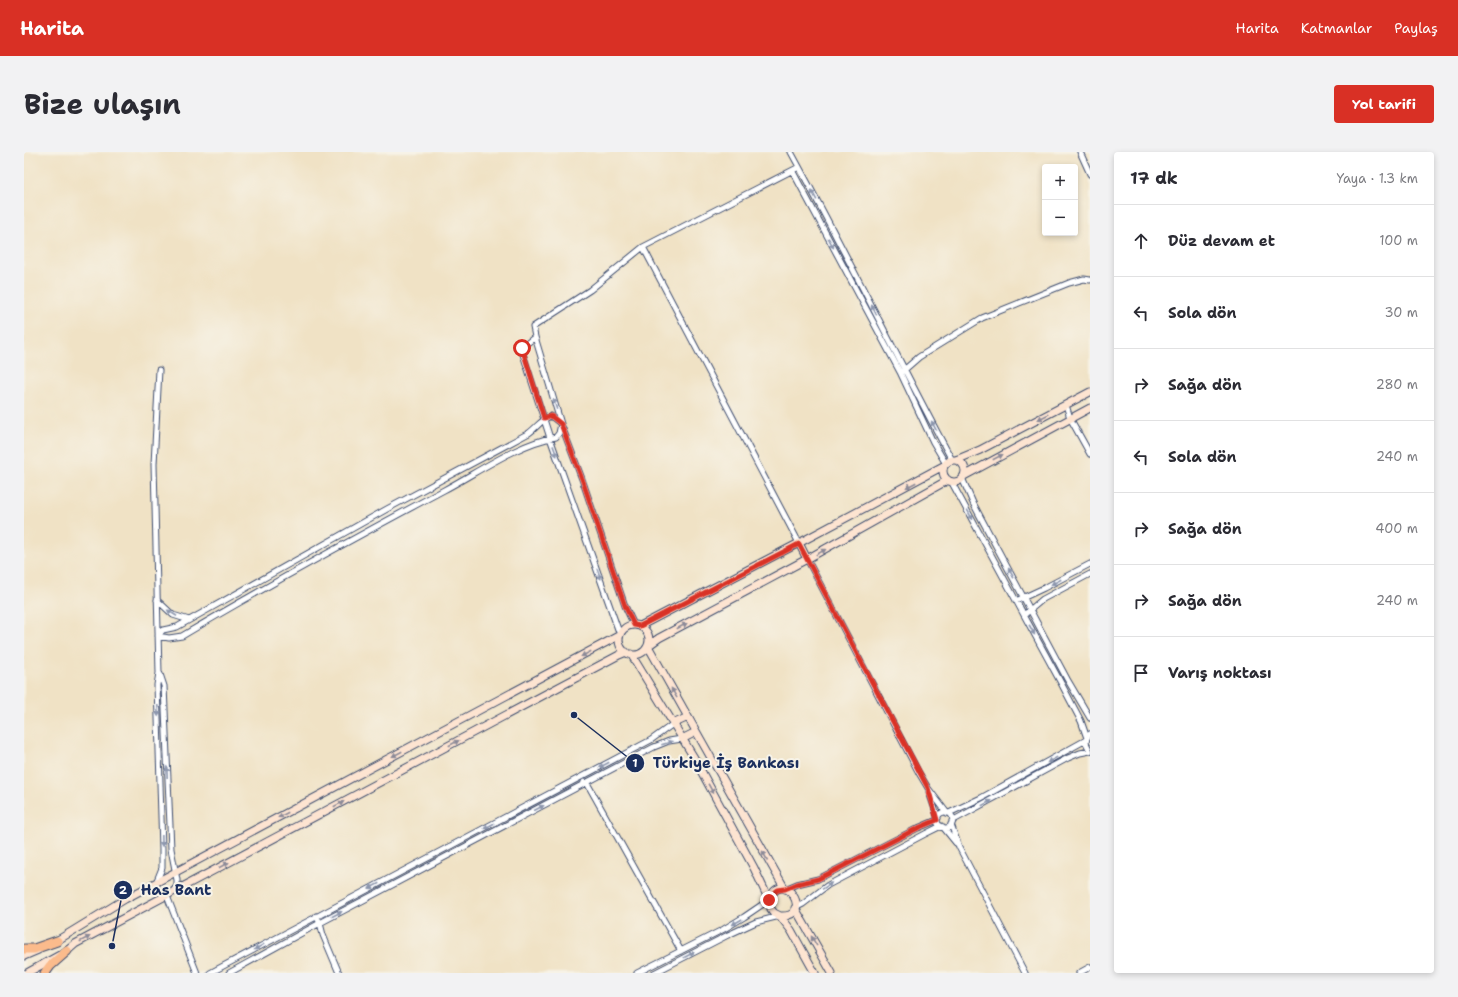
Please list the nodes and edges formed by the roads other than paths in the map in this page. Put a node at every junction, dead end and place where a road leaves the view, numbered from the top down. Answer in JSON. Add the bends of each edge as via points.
{"nodes":[{"id":1,"x":791,"y":152,"type":"edge"},
{"id":2,"x":1080,"y":152,"type":"edge"},
{"id":3,"x":799,"y":167,"type":"junction"},
{"id":4,"x":793,"y":172,"type":"junction"},
{"id":5,"x":1090,"y":174,"type":"edge"},
{"id":6,"x":643,"y":247,"type":"junction"},
{"id":7,"x":1090,"y":280,"type":"edge"},
{"id":8,"x":535,"y":337,"type":"junction"},
{"id":9,"x":159,"y":370,"type":"dead end"},
{"id":10,"x":902,"y":371,"type":"junction"},
{"id":11,"x":1090,"y":392,"type":"edge"},
{"id":12,"x":1066,"y":405,"type":"junction"},
{"id":13,"x":1090,"y":408,"type":"edge"},
{"id":14,"x":544,"y":418,"type":"junction"},
{"id":15,"x":1070,"y":418,"type":"junction"},
{"id":16,"x":561,"y":424,"type":"junction"},
{"id":17,"x":550,"y":438,"type":"junction"},
{"id":18,"x":1090,"y":454,"type":"edge"},
{"id":19,"x":950,"y":462,"type":"junction"},
{"id":20,"x":963,"y":477,"type":"junction"},
{"id":21,"x":950,"y":481,"type":"junction"},
{"id":22,"x":799,"y":544,"type":"junction"},
{"id":23,"x":808,"y":559,"type":"junction"},
{"id":24,"x":1090,"y":564,"type":"edge"},
{"id":25,"x":1090,"y":574,"type":"edge"},
{"id":26,"x":1024,"y":596,"type":"junction"},
{"id":27,"x":157,"y":600,"type":"junction"},
{"id":28,"x":1016,"y":601,"type":"junction"},
{"id":29,"x":1031,"y":610,"type":"junction"},
{"id":30,"x":1024,"y":615,"type":"junction"},
{"id":31,"x":189,"y":620,"type":"junction"},
{"id":32,"x":637,"y":626,"type":"junction"},
{"id":33,"x":620,"y":635,"type":"junction"},
{"id":34,"x":158,"y":636,"type":"junction"},
{"id":35,"x":1045,"y":637,"type":"junction"},
{"id":36,"x":1038,"y":641,"type":"junction"},
{"id":37,"x":648,"y":646,"type":"junction"},
{"id":38,"x":629,"y":653,"type":"junction"},
{"id":39,"x":160,"y":673,"type":"junction"},
{"id":40,"x":1067,"y":679,"type":"junction"},
{"id":41,"x":1061,"y":683,"type":"junction"},
{"id":42,"x":688,"y":717,"type":"junction"},
{"id":43,"x":1090,"y":718,"type":"edge"},
{"id":44,"x":673,"y":724,"type":"junction"},
{"id":45,"x":696,"y":732,"type":"junction"},
{"id":46,"x":1088,"y":737,"type":"edge"},
{"id":47,"x":682,"y":739,"type":"junction"},
{"id":48,"x":1090,"y":751,"type":"edge"},
{"id":49,"x":1039,"y":767,"type":"junction"},
{"id":50,"x":1042,"y":772,"type":"junction"},
{"id":51,"x":578,"y":779,"type":"junction"},
{"id":52,"x":587,"y":783,"type":"junction"},
{"id":53,"x":928,"y":788,"type":"junction"},
{"id":54,"x":168,"y":796,"type":"junction"},
{"id":55,"x":160,"y":797,"type":"junction"},
{"id":56,"x":522,"y":808,"type":"junction"},
{"id":57,"x":948,"y":813,"type":"junction"},
{"id":58,"x":525,"y":815,"type":"junction"},
{"id":59,"x":937,"y":819,"type":"junction"},
{"id":60,"x":952,"y":822,"type":"junction"},
{"id":61,"x":942,"y":827,"type":"junction"},
{"id":62,"x":959,"y":847,"type":"junction"},
{"id":63,"x":445,"y":849,"type":"junction"},
{"id":64,"x":449,"y":856,"type":"junction"},
{"id":65,"x":175,"y":873,"type":"junction"},
{"id":66,"x":156,"y":883,"type":"junction"},
{"id":67,"x":785,"y":889,"type":"junction"},
{"id":68,"x":170,"y":894,"type":"junction"},
{"id":69,"x":769,"y":900,"type":"junction"},
{"id":70,"x":795,"y":908,"type":"junction"},
{"id":71,"x":316,"y":916,"type":"junction"},
{"id":72,"x":780,"y":916,"type":"junction"},
{"id":73,"x":320,"y":922,"type":"junction"},
{"id":74,"x":57,"y":941,"type":"junction"},
{"id":75,"x":24,"y":949,"type":"edge"},
{"id":76,"x":681,"y":951,"type":"junction"},
{"id":77,"x":67,"y":952,"type":"junction"},
{"id":78,"x":24,"y":956,"type":"edge"},
{"id":79,"x":1090,"y":967,"type":"edge"},
{"id":80,"x":48,"y":971,"type":"edge"},
{"id":81,"x":1025,"y":972,"type":"edge"},
{"id":82,"x":27,"y":973,"type":"edge"},
{"id":83,"x":197,"y":973,"type":"edge"},
{"id":84,"x":210,"y":973,"type":"edge"},
{"id":85,"x":230,"y":973,"type":"edge"},
{"id":86,"x":339,"y":973,"type":"edge"},
{"id":87,"x":637,"y":973,"type":"edge"},
{"id":88,"x":654,"y":973,"type":"edge"},
{"id":89,"x":815,"y":973,"type":"edge"},
{"id":90,"x":832,"y":973,"type":"edge"},
{"id":91,"x":1079,"y":973,"type":"edge"}],
"edges":[{"from":1,"to":3,"type":"street"},
{"from":2,"to":5,"type":"street"},
{"from":3,"to":4,"type":"street"},
{"from":10,"to":3,"type":"street","one_way":true},
{"from":4,"to":6,"type":"street"},
{"from":4,"to":10,"type":"street","one_way":true},
{"from":6,"to":8,"type":"street","via":[[590,290],[533,327]]},
{"from":6,"to":22,"type":"street"},
{"from":7,"to":10,"type":"street","via":[[1069,283],[982,318],[919,357]]},
{"from":8,"to":14,"type":"street","via":[[522,348]]},
{"from":16,"to":8,"type":"street","one_way":true},
{"from":9,"to":27,"type":"street","via":[[154,464]]},
{"from":10,"to":19,"type":"street"},
{"from":11,"to":12,"type":"street"},
{"from":12,"to":15,"type":"street"},
{"from":12,"to":19,"type":"street","one_way":true,"via":[[980,450]]},
{"from":13,"to":15,"type":"street"},
{"from":14,"to":16,"type":"street","via":[[551,416]]},
{"from":14,"to":17,"type":"street"},
{"from":14,"to":31,"type":"street","via":[[539,426],[529,433]]},
{"from":15,"to":18,"type":"street"},
{"from":20,"to":15,"type":"street","one_way":true},
{"from":16,"to":17,"type":"street","via":[[556,437]]},
{"from":16,"to":32,"type":"street","via":[[625,606]]},
{"from":17,"to":33,"type":"street","one_way":true},
{"from":17,"to":34,"type":"street","via":[[518,450],[392,517],[182,636]]},
{"from":19,"to":20,"type":"street","via":[[962,463],[965,469]]},
{"from":19,"to":21,"type":"street","via":[[943,472]]},
{"from":19,"to":22,"type":"street","one_way":true},
{"from":20,"to":21,"type":"street","via":[[957,481]]},
{"from":26,"to":20,"type":"street","one_way":true,"via":[[973,502]]},
{"from":23,"to":21,"type":"street","one_way":true},
{"from":21,"to":28,"type":"street","one_way":true},
{"from":22,"to":23,"type":"street"},
{"from":22,"to":32,"type":"street"},
{"from":37,"to":23,"type":"street","one_way":true},
{"from":23,"to":53,"type":"street"},
{"from":24,"to":26,"type":"street","one_way":true},
{"from":25,"to":29,"type":"street","via":[[1043,599]]},
{"from":26,"to":28,"type":"street"},
{"from":26,"to":29,"type":"street"},
{"from":31,"to":27,"type":"street","one_way":true,"via":[[173,615]]},
{"from":27,"to":34,"type":"street"},
{"from":28,"to":30,"type":"street"},
{"from":29,"to":30,"type":"street"},
{"from":29,"to":35,"type":"street"},
{"from":30,"to":36,"type":"street","one_way":true},
{"from":31,"to":34,"type":"street","via":[[177,628],[164,630]]},
{"from":32,"to":33,"type":"street","via":[[628,627]]},
{"from":32,"to":37,"type":"street","via":[[648,634]]},
{"from":33,"to":38,"type":"street","via":[[621,647]]},
{"from":33,"to":65,"type":"street","one_way":true},
{"from":34,"to":39,"type":"street"},
{"from":35,"to":36,"type":"street"},
{"from":35,"to":40,"type":"street"},
{"from":36,"to":41,"type":"street"},
{"from":37,"to":38,"type":"street","via":[[642,653]]},
{"from":42,"to":37,"type":"street","one_way":true},
{"from":38,"to":44,"type":"street"},
{"from":68,"to":38,"type":"street","one_way":true,"via":[[612,658]]},
{"from":54,"to":39,"type":"street","one_way":true,"via":[[164,686]]},
{"from":39,"to":55,"type":"street","one_way":true,"via":[[157,684]]},
{"from":40,"to":41,"type":"street"},
{"from":40,"to":43,"type":"street"},
{"from":41,"to":46,"type":"street"},
{"from":42,"to":44,"type":"street"},
{"from":42,"to":45,"type":"street"},
{"from":44,"to":47,"type":"street"},
{"from":44,"to":51,"type":"street","one_way":true,"via":[[651,740]]},
{"from":45,"to":47,"type":"street"},
{"from":67,"to":45,"type":"street","one_way":true},
{"from":46,"to":48,"type":"street","via":[[1086,747]]},
{"from":46,"to":49,"type":"street","one_way":true},
{"from":52,"to":47,"type":"street","one_way":true,"via":[[654,747]]},
{"from":47,"to":69,"type":"street","one_way":true,"via":[[754,868]]},
{"from":48,"to":50,"type":"street","via":[[1080,753]]},
{"from":49,"to":50,"type":"street"},
{"from":49,"to":57,"type":"street"},
{"from":60,"to":50,"type":"street","one_way":true},
{"from":51,"to":52,"type":"street"},
{"from":51,"to":56,"type":"street"},
{"from":58,"to":52,"type":"street","one_way":true},
{"from":52,"to":76,"type":"street"},
{"from":53,"to":57,"type":"street"},
{"from":53,"to":59,"type":"street"},
{"from":54,"to":55,"type":"street"},
{"from":54,"to":65,"type":"street"},
{"from":55,"to":66,"type":"street","one_way":true,"via":[[162,868]]},
{"from":56,"to":58,"type":"street"},
{"from":56,"to":63,"type":"street","one_way":true},
{"from":57,"to":59,"type":"street","via":[[941,813]]},
{"from":57,"to":60,"type":"street","via":[[952,816]]},
{"from":58,"to":64,"type":"street"},
{"from":59,"to":61,"type":"street"},
{"from":59,"to":67,"type":"street","via":[[818,879]]},
{"from":60,"to":61,"type":"street","via":[[948,827]]},
{"from":60,"to":62,"type":"street"},
{"from":61,"to":62,"type":"street"},
{"from":70,"to":61,"type":"street","one_way":true,"via":[[828,885]]},
{"from":62,"to":81,"type":"street"},
{"from":63,"to":64,"type":"street"},
{"from":63,"to":71,"type":"street","one_way":true},
{"from":73,"to":64,"type":"street","one_way":true},
{"from":65,"to":66,"type":"street"},
{"from":65,"to":68,"type":"street","via":[[177,886]]},
{"from":66,"to":68,"type":"street","via":[[157,888]]},
{"from":66,"to":74,"type":"street"},
{"from":67,"to":69,"type":"street","via":[[776,891]]},
{"from":67,"to":70,"type":"street","via":[[794,896]]},
{"from":77,"to":68,"type":"street","one_way":true,"via":[[75,944]]},
{"from":68,"to":83,"type":"street"},
{"from":69,"to":72,"type":"street","via":[[771,909]]},
{"from":69,"to":76,"type":"street","one_way":true,"via":[[744,917]]},
{"from":70,"to":72,"type":"street","via":[[787,915]]},
{"from":90,"to":70,"type":"street","one_way":true},
{"from":71,"to":73,"type":"street"},
{"from":71,"to":84,"type":"street","one_way":true},
{"from":88,"to":72,"type":"street","one_way":true,"via":[[756,922]]},
{"from":72,"to":89,"type":"street","via":[[791,930]]},
{"from":73,"to":85,"type":"street"},
{"from":73,"to":86,"type":"street","via":[[322,935]]},
{"from":74,"to":75,"type":"highway","via":[[34,949]]},
{"from":74,"to":78,"type":"street"},
{"from":76,"to":87,"type":"street"},
{"from":77,"to":80,"type":"highway"},
{"from":77,"to":82,"type":"street"},
{"from":79,"to":91,"type":"street"}]}
